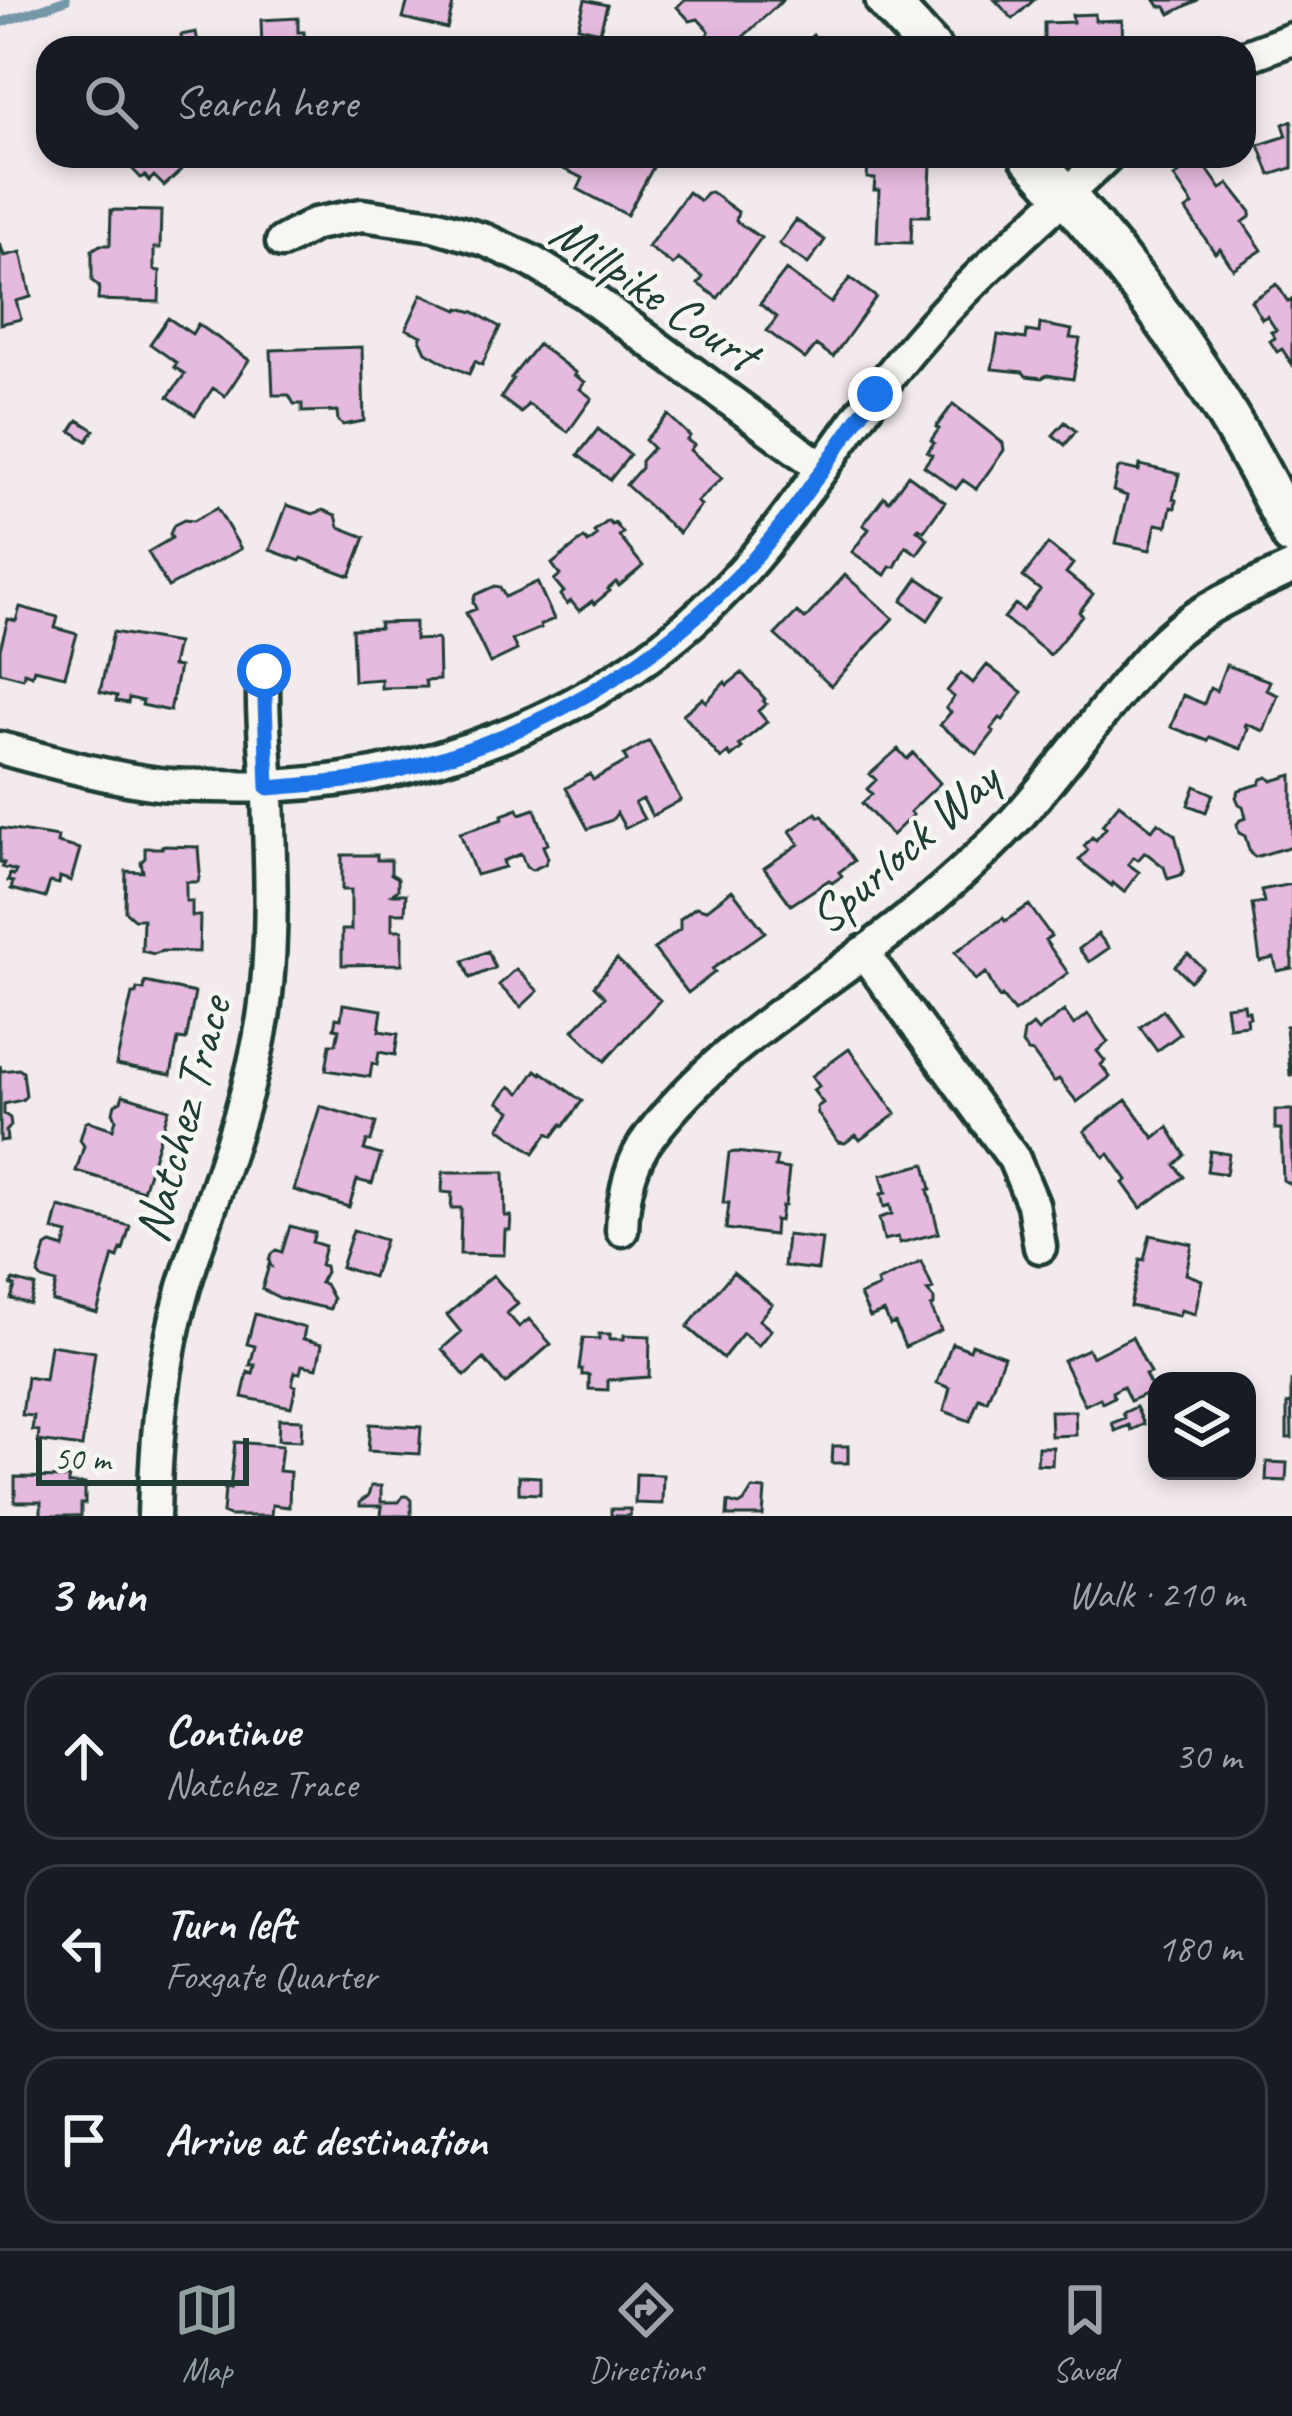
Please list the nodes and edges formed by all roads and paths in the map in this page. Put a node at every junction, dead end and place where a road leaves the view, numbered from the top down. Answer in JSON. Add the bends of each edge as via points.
{"nodes":[{"id":1,"x":886,"y":0,"type":"edge"},
{"id":2,"x":919,"y":36,"type":"edge"},
{"id":3,"x":1292,"y":39,"type":"edge"},
{"id":4,"x":1256,"y":52,"type":"edge"},
{"id":5,"x":1041,"y":168,"type":"edge"},
{"id":6,"x":1094,"y":168,"type":"edge"},
{"id":7,"x":1066,"y":195,"type":"junction"},
{"id":8,"x":282,"y":242,"type":"dead end"},
{"id":9,"x":822,"y":468,"type":"junction"},
{"id":10,"x":1292,"y":535,"type":"edge"},
{"id":11,"x":1292,"y":568,"type":"edge"},
{"id":12,"x":264,"y":671,"type":"dead end"},
{"id":13,"x":0,"y":748,"type":"edge"},
{"id":14,"x":268,"y":788,"type":"junction"},
{"id":15,"x":862,"y":952,"type":"junction"},
{"id":16,"x":622,"y":1230,"type":"dead end"},
{"id":17,"x":1040,"y":1247,"type":"dead end"},
{"id":18,"x":154,"y":1516,"type":"edge"}],
"edges":[{"from":1,"to":2,"type":"street"},
{"from":3,"to":4,"type":"street"},
{"from":5,"to":7,"type":"street"},
{"from":6,"to":7,"type":"street"},
{"from":7,"to":9,"type":"street","via":[[919,339]]},
{"from":7,"to":10,"type":"street","via":[[1196,361]]},
{"from":8,"to":9,"type":"street","name":"Millpike Court","via":[[315,224],[362,215],[484,240],[584,293]]},
{"from":9,"to":14,"type":"street","via":[[714,599],[571,705],[402,770]]},
{"from":11,"to":15,"type":"street","name":"Spurlock Way","via":[[1180,627],[989,847]]},
{"from":12,"to":14,"type":"street","name":"Natchez Trace"},
{"from":13,"to":14,"type":"street","via":[[161,784]]},
{"from":14,"to":18,"type":"street","name":"Natchez Trace","via":[[262,1019],[170,1347]]},
{"from":15,"to":16,"type":"street","name":"Spurlock Way","via":[[739,1042],[681,1098],[635,1160]]},
{"from":15,"to":17,"type":"street","via":[[1014,1159]]}]}
